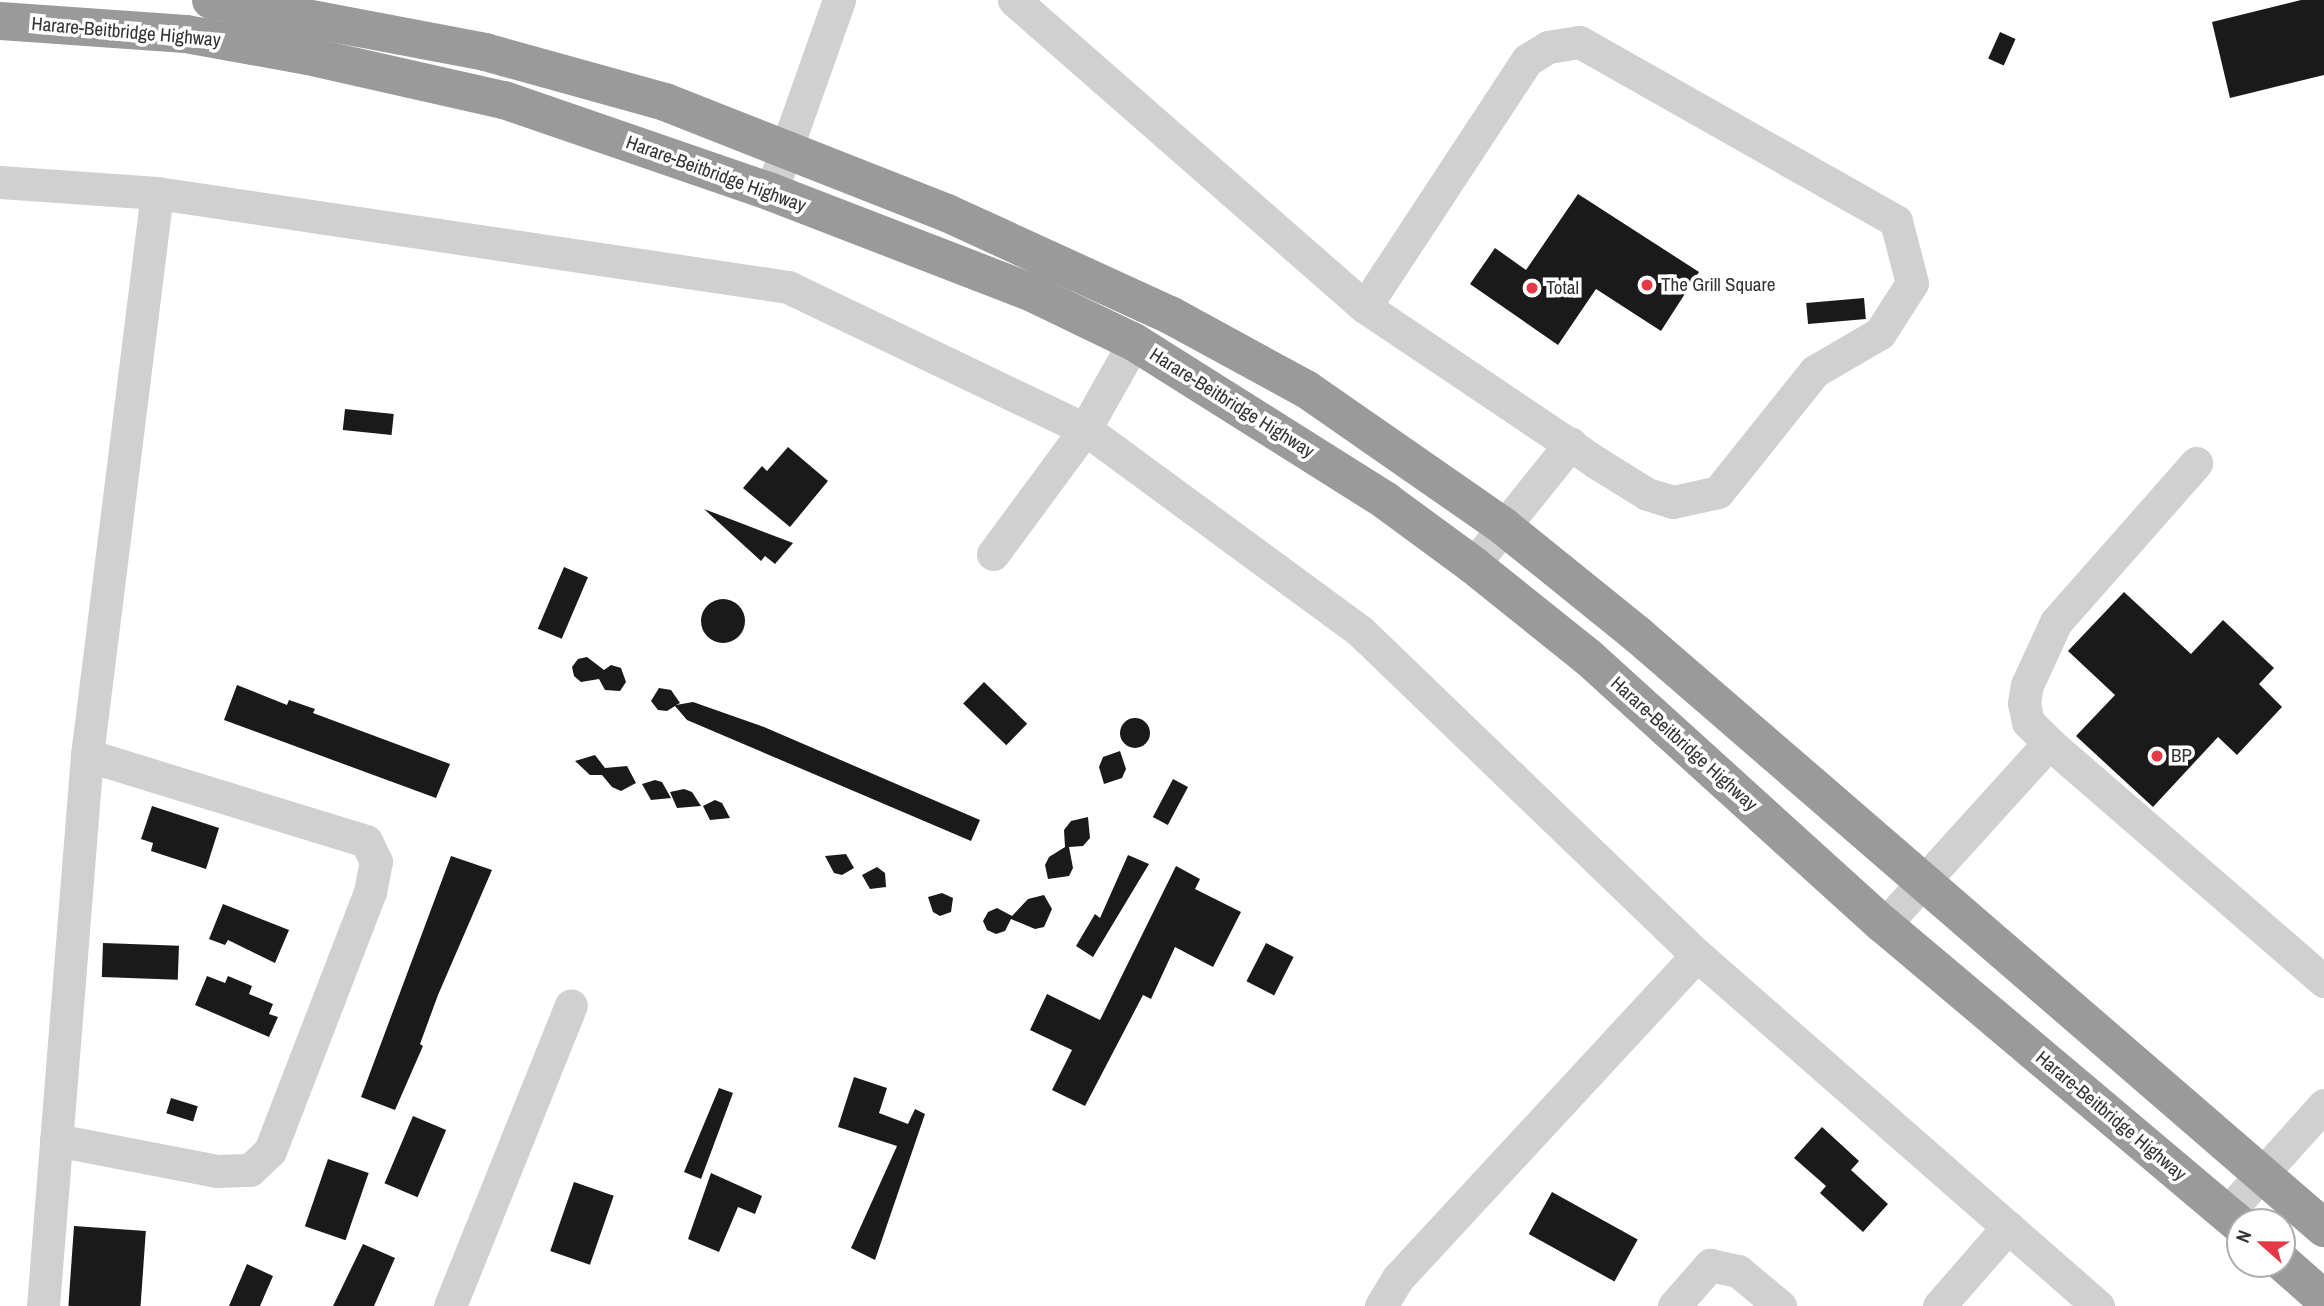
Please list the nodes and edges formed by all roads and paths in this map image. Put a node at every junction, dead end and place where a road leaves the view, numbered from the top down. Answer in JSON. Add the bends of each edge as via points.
{"nodes":[{"id":1,"x":211,"y":0,"type":"edge"},
{"id":2,"x":311,"y":0,"type":"edge"},
{"id":3,"x":839,"y":0,"type":"edge"},
{"id":4,"x":1014,"y":0,"type":"edge"},
{"id":5,"x":0,"y":21,"type":"edge"},
{"id":6,"x":485,"y":52,"type":"junction"},
{"id":7,"x":787,"y":151,"type":"junction"},
{"id":8,"x":0,"y":181,"type":"edge"},
{"id":9,"x":771,"y":192,"type":"junction"},
{"id":10,"x":157,"y":193,"type":"junction"},
{"id":11,"x":1365,"y":307,"type":"junction"},
{"id":12,"x":1134,"y":342,"type":"junction"},
{"id":13,"x":1085,"y":429,"type":"junction"},
{"id":14,"x":1572,"y":443,"type":"junction"},
{"id":15,"x":2196,"y":463,"type":"dead end"},
{"id":16,"x":1503,"y":526,"type":"junction"},
{"id":17,"x":993,"y":554,"type":"dead end"},
{"id":18,"x":1473,"y":565,"type":"junction"},
{"id":19,"x":2049,"y":743,"type":"junction"},
{"id":20,"x":87,"y":755,"type":"junction"},
{"id":21,"x":1927,"y":882,"type":"junction"},
{"id":22,"x":1884,"y":925,"type":"junction"},
{"id":23,"x":1697,"y":955,"type":"junction"},
{"id":24,"x":2324,"y":981,"type":"edge"},
{"id":25,"x":571,"y":1005,"type":"dead end"},
{"id":26,"x":2324,"y":1105,"type":"edge"},
{"id":27,"x":56,"y":1140,"type":"junction"},
{"id":28,"x":2262,"y":1172,"type":"junction"},
{"id":29,"x":2240,"y":1208,"type":"edge"},
{"id":30,"x":2226,"y":1213,"type":"edge"},
{"id":31,"x":2008,"y":1227,"type":"junction"},
{"id":32,"x":2324,"y":1228,"type":"edge"},
{"id":33,"x":2296,"y":1274,"type":"edge"},
{"id":34,"x":2324,"y":1299,"type":"edge"},
{"id":35,"x":43,"y":1306,"type":"edge"},
{"id":36,"x":450,"y":1306,"type":"edge"},
{"id":37,"x":1381,"y":1306,"type":"edge"},
{"id":38,"x":1674,"y":1306,"type":"edge"},
{"id":39,"x":1780,"y":1306,"type":"edge"},
{"id":40,"x":1939,"y":1306,"type":"edge"},
{"id":41,"x":2098,"y":1306,"type":"edge"}],
"edges":[{"from":1,"to":6,"type":"highway","name":"Harare-Beitbridge Highway"},
{"from":2,"to":6,"type":"highway"},
{"from":3,"to":7,"type":"street"},
{"from":4,"to":11,"type":"street"},
{"from":5,"to":9,"type":"highway","name":"Harare-Beitbridge Highway","via":[[186,34],[451,87],[503,100]]},
{"from":6,"to":7,"type":"highway","name":"Harare-Beitbridge Highway","via":[[665,102]]},
{"from":7,"to":9,"type":"street"},
{"from":7,"to":16,"type":"highway","name":"Harare-Beitbridge Highway","via":[[947,213],[1170,315],[1342,411]]},
{"from":8,"to":10,"type":"street"},
{"from":9,"to":12,"type":"highway","name":"Harare-Beitbridge Highway","via":[[1030,292]]},
{"from":10,"to":13,"type":"street","via":[[788,287]]},
{"from":10,"to":20,"type":"street"},
{"from":11,"to":14,"type":"street"},
{"from":11,"to":14,"type":"street","via":[[1527,60],[1548,47],[1579,42],[1896,221],[1912,283],[1880,333],[1815,370],[1718,492],[1673,502],[1647,494]]},
{"from":12,"to":13,"type":"street"},
{"from":12,"to":18,"type":"highway","name":"Harare-Beitbridge Highway","via":[[1363,486]]},
{"from":13,"to":17,"type":"street"},
{"from":13,"to":23,"type":"street","via":[[1359,630]]},
{"from":14,"to":16,"type":"street"},
{"from":15,"to":19,"type":"street","via":[[2056,622],[2027,685],[2024,703],[2028,722]]},
{"from":16,"to":18,"type":"street"},
{"from":16,"to":21,"type":"highway","name":"Harare-Beitbridge Highway"},
{"from":18,"to":22,"type":"highway","name":"Harare-Beitbridge Highway","via":[[1588,657]]},
{"from":19,"to":21,"type":"street"},
{"from":19,"to":24,"type":"street"},
{"from":20,"to":27,"type":"street"},
{"from":20,"to":27,"type":"street","via":[[366,841],[376,862],[370,892],[270,1151],[250,1170],[217,1171]]},
{"from":21,"to":22,"type":"street"},
{"from":21,"to":28,"type":"highway","name":"Harare-Beitbridge Highway"},
{"from":22,"to":30,"type":"highway","name":"Harare-Beitbridge Highway"},
{"from":23,"to":31,"type":"street"},
{"from":23,"to":37,"type":"street","via":[[1398,1278]]},
{"from":25,"to":36,"type":"street"},
{"from":26,"to":28,"type":"street"},
{"from":27,"to":35,"type":"street"},
{"from":28,"to":29,"type":"street"},
{"from":28,"to":32,"type":"highway","name":"Harare-Beitbridge Highway"},
{"from":31,"to":40,"type":"street"},
{"from":31,"to":41,"type":"street"},
{"from":33,"to":34,"type":"highway"},
{"from":38,"to":39,"type":"street","via":[[1710,1265],[1738,1271]]}]}
